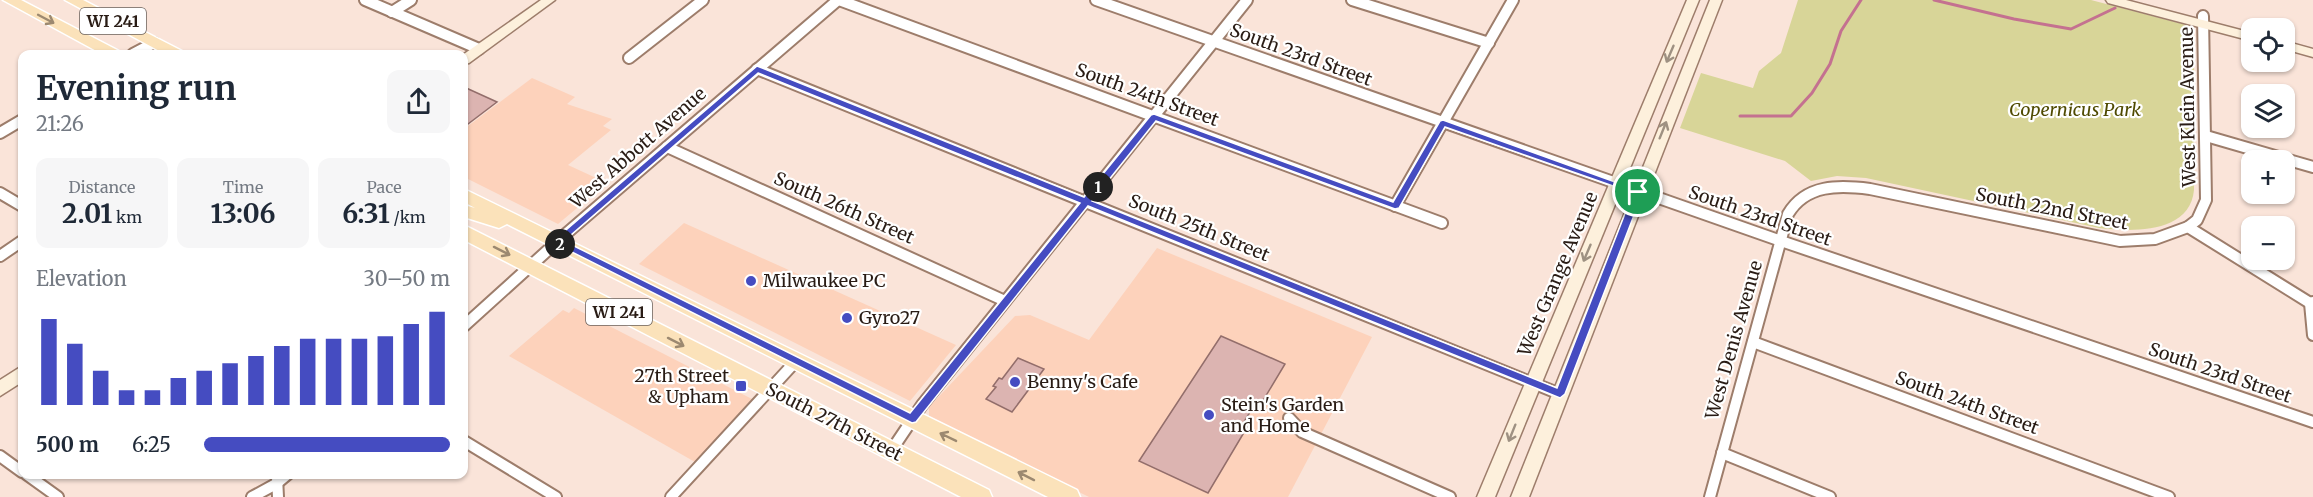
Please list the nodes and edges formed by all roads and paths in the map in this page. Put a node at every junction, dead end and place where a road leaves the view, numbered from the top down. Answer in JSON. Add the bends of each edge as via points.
{"nodes":[{"id":1,"x":10,"y":0,"type":"edge"},
{"id":2,"x":72,"y":0,"type":"edge"},
{"id":3,"x":365,"y":0,"type":"edge"},
{"id":4,"x":411,"y":0,"type":"edge"},
{"id":5,"x":549,"y":0,"type":"edge"},
{"id":6,"x":703,"y":0,"type":"edge"},
{"id":7,"x":839,"y":0,"type":"edge"},
{"id":8,"x":1096,"y":0,"type":"edge"},
{"id":9,"x":1247,"y":0,"type":"edge"},
{"id":10,"x":1352,"y":0,"type":"edge"},
{"id":11,"x":1514,"y":0,"type":"edge"},
{"id":12,"x":1693,"y":0,"type":"edge"},
{"id":13,"x":1716,"y":0,"type":"edge"},
{"id":14,"x":2112,"y":0,"type":"edge"},
{"id":15,"x":2142,"y":0,"type":"edge"},
{"id":16,"x":392,"y":12,"type":"junction"},
{"id":17,"x":2203,"y":20,"type":"junction"},
{"id":18,"x":1683,"y":24,"type":"junction"},
{"id":19,"x":2241,"y":26,"type":"edge"},
{"id":20,"x":1703,"y":30,"type":"junction"},
{"id":21,"x":2241,"y":32,"type":"edge"},
{"id":22,"x":2295,"y":40,"type":"edge"},
{"id":23,"x":1214,"y":41,"type":"junction"},
{"id":24,"x":154,"y":43,"type":"junction"},
{"id":25,"x":1489,"y":43,"type":"junction"},
{"id":26,"x":2313,"y":44,"type":"edge"},
{"id":27,"x":2295,"y":48,"type":"edge"},
{"id":28,"x":478,"y":49,"type":"junction"},
{"id":29,"x":106,"y":50,"type":"edge"},
{"id":30,"x":141,"y":50,"type":"edge"},
{"id":31,"x":169,"y":50,"type":"edge"},
{"id":32,"x":2313,"y":52,"type":"edge"},
{"id":33,"x":468,"y":57,"type":"edge"},
{"id":34,"x":629,"y":58,"type":"dead end"},
{"id":35,"x":757,"y":69,"type":"junction"},
{"id":36,"x":1154,"y":117,"type":"junction"},
{"id":37,"x":18,"y":122,"type":"edge"},
{"id":38,"x":1443,"y":123,"type":"junction"},
{"id":39,"x":0,"y":133,"type":"edge"},
{"id":40,"x":2205,"y":136,"type":"junction"},
{"id":41,"x":667,"y":147,"type":"junction"},
{"id":42,"x":1632,"y":147,"type":"junction"},
{"id":43,"x":1653,"y":155,"type":"junction"},
{"id":44,"x":2313,"y":167,"type":"edge"},
{"id":45,"x":1616,"y":184,"type":"junction"},
{"id":46,"x":1638,"y":192,"type":"junction"},
{"id":47,"x":0,"y":193,"type":"edge"},
{"id":48,"x":468,"y":197,"type":"edge"},
{"id":49,"x":1800,"y":197,"type":"joint"},
{"id":50,"x":1086,"y":202,"type":"junction"},
{"id":51,"x":18,"y":204,"type":"edge"},
{"id":52,"x":1395,"y":206,"type":"junction"},
{"id":53,"x":468,"y":212,"type":"edge"},
{"id":54,"x":1442,"y":223,"type":"dead end"},
{"id":55,"x":524,"y":226,"type":"junction"},
{"id":56,"x":1599,"y":227,"type":"junction"},
{"id":57,"x":2188,"y":227,"type":"junction"},
{"id":58,"x":468,"y":234,"type":"edge"},
{"id":59,"x":1621,"y":236,"type":"junction"},
{"id":60,"x":1781,"y":241,"type":"junction"},
{"id":61,"x":557,"y":242,"type":"junction"},
{"id":62,"x":18,"y":244,"type":"edge"},
{"id":63,"x":0,"y":256,"type":"edge"},
{"id":64,"x":531,"y":266,"type":"junction"},
{"id":65,"x":1005,"y":301,"type":"junction"},
{"id":66,"x":2312,"y":302,"type":"edge"},
{"id":67,"x":468,"y":322,"type":"edge"},
{"id":68,"x":2313,"y":335,"type":"edge"},
{"id":69,"x":1753,"y":342,"type":"junction"},
{"id":70,"x":796,"y":361,"type":"junction"},
{"id":71,"x":18,"y":376,"type":"edge"},
{"id":72,"x":1534,"y":383,"type":"junction"},
{"id":73,"x":0,"y":389,"type":"edge"},
{"id":74,"x":770,"y":390,"type":"junction"},
{"id":75,"x":1560,"y":394,"type":"junction"},
{"id":76,"x":1289,"y":418,"type":"dead end"},
{"id":77,"x":912,"y":419,"type":"junction"},
{"id":78,"x":2313,"y":422,"type":"edge"},
{"id":79,"x":468,"y":443,"type":"edge"},
{"id":80,"x":891,"y":451,"type":"junction"},
{"id":81,"x":1722,"y":453,"type":"junction"},
{"id":82,"x":0,"y":456,"type":"edge"},
{"id":83,"x":18,"y":469,"type":"edge"},
{"id":84,"x":32,"y":479,"type":"edge"},
{"id":85,"x":277,"y":485,"type":"edge"},
{"id":86,"x":58,"y":497,"type":"edge"},
{"id":87,"x":252,"y":497,"type":"edge"},
{"id":88,"x":556,"y":497,"type":"edge"},
{"id":89,"x":671,"y":497,"type":"edge"},
{"id":90,"x":981,"y":497,"type":"edge"},
{"id":91,"x":1069,"y":497,"type":"edge"},
{"id":92,"x":1450,"y":497,"type":"edge"},
{"id":93,"x":1486,"y":497,"type":"edge"},
{"id":94,"x":1520,"y":497,"type":"edge"},
{"id":95,"x":1710,"y":497,"type":"edge"},
{"id":96,"x":1830,"y":497,"type":"edge"},
{"id":97,"x":2169,"y":497,"type":"edge"}],
"edges":[{"from":1,"to":29,"type":"main road","number":"WI 241","one_way":true},
{"from":2,"to":24,"type":"main road","number":"WI 241"},
{"from":3,"to":16,"type":"street"},
{"from":4,"to":16,"type":"street"},
{"from":5,"to":28,"type":"street"},
{"from":6,"to":34,"type":"street"},
{"from":7,"to":35,"type":"street","name":"West Abbott Avenue"},
{"from":7,"to":36,"type":"street","name":"South 24th Street"},
{"from":8,"to":23,"type":"street","name":"South 23rd Street"},
{"from":9,"to":23,"type":"street"},
{"from":10,"to":25,"type":"street"},
{"from":11,"to":25,"type":"street"},
{"from":12,"to":18,"type":"street","name":"West Grange Avenue"},
{"from":13,"to":20,"type":"street"},
{"from":14,"to":17,"type":"street"},
{"from":15,"to":17,"type":"street"},
{"from":16,"to":28,"type":"street"},
{"from":17,"to":19,"type":"street"},
{"from":17,"to":21,"type":"street"},
{"from":17,"to":40,"type":"street","name":"West Klein Avenue"},
{"from":18,"to":20,"type":"street"},
{"from":18,"to":42,"type":"street","name":"West Grange Avenue","one_way":true},
{"from":43,"to":20,"type":"street","one_way":true},
{"from":22,"to":26,"type":"street"},
{"from":23,"to":36,"type":"street"},
{"from":23,"to":38,"type":"street","name":"South 23rd Street"},
{"from":24,"to":30,"type":"street"},
{"from":24,"to":31,"type":"main road","number":"WI 241"},
{"from":25,"to":38,"type":"street"},
{"from":27,"to":32,"type":"street"},
{"from":28,"to":33,"type":"street"},
{"from":35,"to":41,"type":"street","name":"West Abbott Avenue"},
{"from":35,"to":50,"type":"street","name":"South 25th Street"},
{"from":36,"to":50,"type":"street"},
{"from":36,"to":52,"type":"street","name":"South 24th Street"},
{"from":37,"to":39,"type":"street"},
{"from":38,"to":45,"type":"street","name":"South 23rd Street"},
{"from":38,"to":52,"type":"street"},
{"from":40,"to":44,"type":"street"},
{"from":40,"to":57,"type":"street","name":"West Klein Avenue","via":[[2206,200],[2197,220]]},
{"from":41,"to":61,"type":"street","name":"West Abbott Avenue"},
{"from":41,"to":65,"type":"street","name":"South 26th Street"},
{"from":42,"to":43,"type":"street"},
{"from":42,"to":45,"type":"street","name":"West Grange Avenue"},
{"from":43,"to":46,"type":"street"},
{"from":45,"to":46,"type":"street","name":"South 23rd Street"},
{"from":45,"to":56,"type":"street","name":"West Grange Avenue"},
{"from":46,"to":59,"type":"street"},
{"from":46,"to":60,"type":"street","name":"South 23rd Street"},
{"from":47,"to":51,"type":"street"},
{"from":48,"to":55,"type":"main road","name":"South 27th Street","number":"WI 241"},
{"from":49,"to":57,"type":"street","name":"South 22nd Street","via":[[1846,186],[1870,189],[2120,241],[2158,239]]},
{"from":49,"to":60,"type":"street","name":"West Denis Avenue","via":[[1792,205]]},
{"from":50,"to":65,"type":"street"},
{"from":50,"to":72,"type":"street","name":"South 25th Street"},
{"from":52,"to":54,"type":"street","name":"South 24th Street"},
{"from":53,"to":55,"type":"main road"},
{"from":55,"to":61,"type":"main road","name":"South 27th Street","number":"WI 241"},
{"from":56,"to":59,"type":"street"},
{"from":56,"to":72,"type":"street","name":"West Grange Avenue","one_way":true},
{"from":57,"to":66,"type":"street"},
{"from":58,"to":64,"type":"main road","name":"South 27th Street","number":"WI 241","one_way":true},
{"from":59,"to":75,"type":"street"},
{"from":60,"to":69,"type":"street","name":"West Denis Avenue"},
{"from":60,"to":78,"type":"street","name":"South 23rd Street"},
{"from":61,"to":64,"type":"street","name":"West Abbott Avenue"},
{"from":61,"to":70,"type":"main road","name":"South 27th Street","number":"WI 241"},
{"from":62,"to":63,"type":"street"},
{"from":64,"to":67,"type":"street","name":"West Abbott Avenue"},
{"from":64,"to":74,"type":"main road","name":"South 27th Street","number":"WI 241","one_way":true},
{"from":65,"to":77,"type":"street"},
{"from":66,"to":68,"type":"street"},
{"from":69,"to":81,"type":"street","name":"West Denis Avenue"},
{"from":69,"to":97,"type":"street","name":"South 24th Street"},
{"from":70,"to":74,"type":"street"},
{"from":70,"to":77,"type":"main road","name":"South 27th Street","number":"WI 241"},
{"from":71,"to":73,"type":"street"},
{"from":72,"to":75,"type":"street","name":"South 25th Street"},
{"from":72,"to":93,"type":"street","name":"West Grange Avenue","one_way":true},
{"from":74,"to":80,"type":"main road","name":"South 27th Street","number":"WI 241"},
{"from":74,"to":89,"type":"street"},
{"from":75,"to":94,"type":"street"},
{"from":76,"to":92,"type":"street","via":[[1302,432]]},
{"from":77,"to":80,"type":"street"},
{"from":91,"to":77,"type":"main road","name":"South 27th Street","number":"WI 241","one_way":true},
{"from":79,"to":88,"type":"street"},
{"from":80,"to":90,"type":"main road","name":"South 27th Street","number":"WI 241"},
{"from":81,"to":95,"type":"street","name":"West Denis Avenue"},
{"from":81,"to":96,"type":"street"},
{"from":82,"to":83,"type":"street"},
{"from":84,"to":86,"type":"street"},
{"from":85,"to":87,"type":"street"}]}
